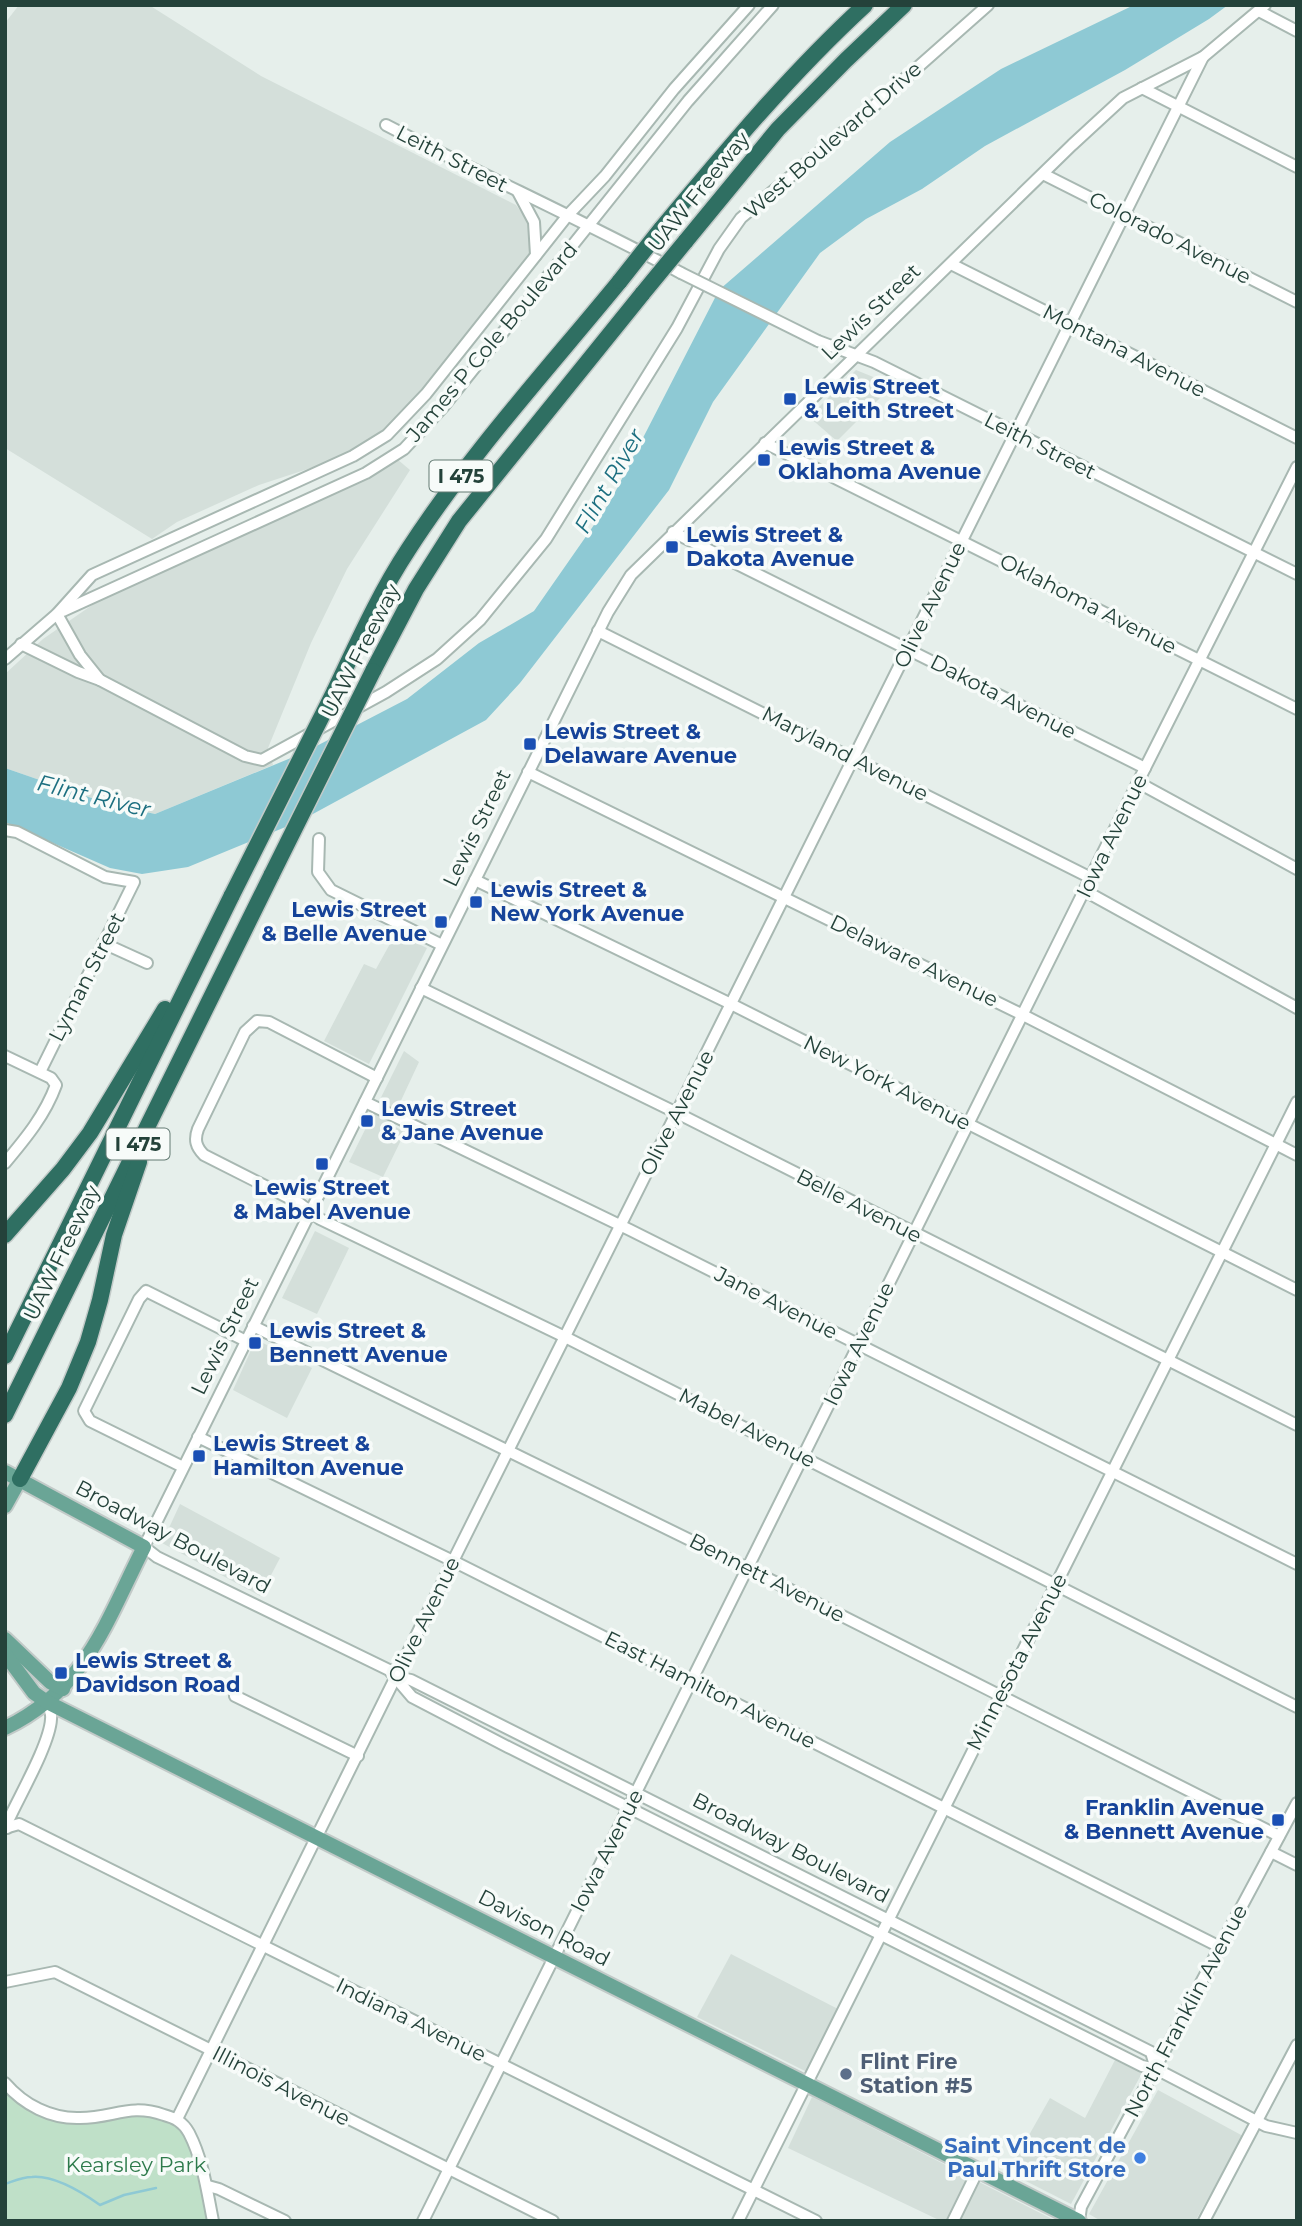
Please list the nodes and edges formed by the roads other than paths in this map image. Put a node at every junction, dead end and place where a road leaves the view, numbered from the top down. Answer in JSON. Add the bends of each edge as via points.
{"nodes":[{"id":1,"x":749,"y":5,"type":"edge"},
{"id":2,"x":773,"y":5,"type":"edge"},
{"id":3,"x":865,"y":5,"type":"edge"},
{"id":4,"x":904,"y":5,"type":"edge"},
{"id":5,"x":988,"y":5,"type":"edge"},
{"id":6,"x":1262,"y":8,"type":"edge"},
{"id":7,"x":1297,"y":31,"type":"edge"},
{"id":8,"x":1203,"y":57,"type":"junction"},
{"id":9,"x":1142,"y":88,"type":"junction"},
{"id":10,"x":1178,"y":107,"type":"junction"},
{"id":11,"x":386,"y":125,"type":"dead end"},
{"id":12,"x":1297,"y":167,"type":"edge"},
{"id":13,"x":1043,"y":174,"type":"junction"},
{"id":14,"x":518,"y":192,"type":"junction"},
{"id":15,"x":568,"y":215,"type":"junction"},
{"id":16,"x":1124,"y":216,"type":"junction"},
{"id":17,"x":590,"y":224,"type":"junction"},
{"id":18,"x":536,"y":255,"type":"junction"},
{"id":19,"x":951,"y":264,"type":"junction"},
{"id":20,"x":1297,"y":302,"type":"edge"},
{"id":21,"x":1070,"y":325,"type":"junction"},
{"id":22,"x":856,"y":355,"type":"junction"},
{"id":23,"x":1016,"y":433,"type":"junction"},
{"id":24,"x":1297,"y":438,"type":"edge"},
{"id":25,"x":765,"y":443,"type":"junction"},
{"id":26,"x":1297,"y":467,"type":"edge"},
{"id":27,"x":673,"y":532,"type":"junction"},
{"id":28,"x":961,"y":541,"type":"junction"},
{"id":29,"x":1254,"y":552,"type":"junction"},
{"id":30,"x":1297,"y":574,"type":"edge"},
{"id":31,"x":57,"y":614,"type":"junction"},
{"id":32,"x":598,"y":631,"type":"junction"},
{"id":33,"x":22,"y":645,"type":"junction"},
{"id":34,"x":907,"y":649,"type":"junction"},
{"id":35,"x":5,"y":659,"type":"edge"},
{"id":36,"x":1200,"y":660,"type":"junction"},
{"id":37,"x":100,"y":680,"type":"junction"},
{"id":38,"x":1297,"y":709,"type":"edge"},
{"id":39,"x":854,"y":758,"type":"junction"},
{"id":40,"x":1144,"y":768,"type":"junction"},
{"id":41,"x":528,"y":772,"type":"junction"},
{"id":42,"x":1139,"y":783,"type":"junction"},
{"id":43,"x":5,"y":830,"type":"edge"},
{"id":44,"x":319,"y":839,"type":"dead end"},
{"id":45,"x":1297,"y":869,"type":"edge"},
{"id":46,"x":1091,"y":878,"type":"junction"},
{"id":47,"x":475,"y":880,"type":"junction"},
{"id":48,"x":1085,"y":891,"type":"junction"},
{"id":49,"x":785,"y":897,"type":"junction"},
{"id":50,"x":221,"y":917,"type":"junction"},
{"id":51,"x":103,"y":943,"type":"junction"},
{"id":52,"x":442,"y":945,"type":"junction"},
{"id":53,"x":147,"y":963,"type":"dead end"},
{"id":54,"x":421,"y":988,"type":"junction"},
{"id":55,"x":731,"y":1004,"type":"junction"},
{"id":56,"x":1297,"y":1008,"type":"edge"},
{"id":57,"x":1023,"y":1015,"type":"junction"},
{"id":58,"x":5,"y":1056,"type":"edge"},
{"id":59,"x":40,"y":1072,"type":"junction"},
{"id":60,"x":377,"y":1077,"type":"junction"},
{"id":61,"x":162,"y":1096,"type":"junction"},
{"id":62,"x":365,"y":1101,"type":"junction"},
{"id":63,"x":1297,"y":1102,"type":"edge"},
{"id":64,"x":677,"y":1113,"type":"junction"},
{"id":65,"x":968,"y":1124,"type":"junction"},
{"id":66,"x":1275,"y":1144,"type":"junction"},
{"id":67,"x":1297,"y":1155,"type":"edge"},
{"id":68,"x":5,"y":1163,"type":"edge"},
{"id":69,"x":310,"y":1211,"type":"junction"},
{"id":70,"x":621,"y":1225,"type":"junction"},
{"id":71,"x":914,"y":1234,"type":"junction"},
{"id":72,"x":5,"y":1235,"type":"edge"},
{"id":73,"x":1221,"y":1252,"type":"junction"},
{"id":74,"x":1297,"y":1290,"type":"edge"},
{"id":75,"x":253,"y":1326,"type":"junction"},
{"id":76,"x":565,"y":1337,"type":"junction"},
{"id":77,"x":246,"y":1341,"type":"junction"},
{"id":78,"x":859,"y":1345,"type":"junction"},
{"id":79,"x":5,"y":1356,"type":"edge"},
{"id":80,"x":1167,"y":1360,"type":"junction"},
{"id":81,"x":5,"y":1415,"type":"edge"},
{"id":82,"x":1297,"y":1425,"type":"edge"},
{"id":83,"x":198,"y":1437,"type":"junction"},
{"id":84,"x":509,"y":1449,"type":"junction"},
{"id":85,"x":804,"y":1456,"type":"junction"},
{"id":86,"x":183,"y":1467,"type":"junction"},
{"id":87,"x":5,"y":1472,"type":"edge"},
{"id":88,"x":1112,"y":1472,"type":"junction"},
{"id":89,"x":20,"y":1479,"type":"junction"},
{"id":90,"x":5,"y":1506,"type":"edge"},
{"id":91,"x":144,"y":1548,"type":"junction"},
{"id":92,"x":453,"y":1561,"type":"junction"},
{"id":93,"x":1297,"y":1564,"type":"edge"},
{"id":94,"x":747,"y":1568,"type":"junction"},
{"id":95,"x":1056,"y":1584,"type":"junction"},
{"id":96,"x":5,"y":1639,"type":"edge"},
{"id":97,"x":5,"y":1654,"type":"edge"},
{"id":98,"x":396,"y":1677,"type":"junction"},
{"id":99,"x":692,"y":1681,"type":"junction"},
{"id":100,"x":63,"y":1689,"type":"junction"},
{"id":101,"x":1001,"y":1695,"type":"junction"},
{"id":102,"x":235,"y":1696,"type":"dead end"},
{"id":103,"x":47,"y":1702,"type":"junction"},
{"id":104,"x":1297,"y":1707,"type":"edge"},
{"id":105,"x":5,"y":1728,"type":"edge"},
{"id":106,"x":515,"y":1733,"type":"junction"},
{"id":107,"x":508,"y":1747,"type":"junction"},
{"id":108,"x":358,"y":1756,"type":"junction"},
{"id":109,"x":636,"y":1793,"type":"junction"},
{"id":110,"x":1297,"y":1803,"type":"edge"},
{"id":111,"x":628,"y":1808,"type":"junction"},
{"id":112,"x":943,"y":1809,"type":"junction"},
{"id":113,"x":6,"y":1828,"type":"edge"},
{"id":114,"x":1279,"y":1836,"type":"junction"},
{"id":115,"x":316,"y":1837,"type":"junction"},
{"id":116,"x":1271,"y":1852,"type":"junction"},
{"id":117,"x":1297,"y":1865,"type":"edge"},
{"id":118,"x":889,"y":1921,"type":"junction"},
{"id":119,"x":882,"y":1936,"type":"junction"},
{"id":120,"x":263,"y":1946,"type":"junction"},
{"id":121,"x":1220,"y":1947,"type":"junction"},
{"id":122,"x":554,"y":1957,"type":"junction"},
{"id":123,"x":5,"y":1982,"type":"edge"},
{"id":124,"x":1297,"y":2045,"type":"edge"},
{"id":125,"x":210,"y":2050,"type":"junction"},
{"id":126,"x":500,"y":2064,"type":"junction"},
{"id":127,"x":1156,"y":2069,"type":"junction"},
{"id":128,"x":5,"y":2083,"type":"edge"},
{"id":129,"x":807,"y":2084,"type":"junction"},
{"id":130,"x":177,"y":2119,"type":"junction"},
{"id":131,"x":1257,"y":2121,"type":"junction"},
{"id":132,"x":1297,"y":2133,"type":"edge"},
{"id":133,"x":448,"y":2169,"type":"junction"},
{"id":134,"x":978,"y":2170,"type":"junction"},
{"id":135,"x":208,"y":2186,"type":"junction"},
{"id":136,"x":753,"y":2189,"type":"junction"},
{"id":137,"x":213,"y":2221,"type":"edge"},
{"id":138,"x":285,"y":2221,"type":"edge"},
{"id":139,"x":423,"y":2221,"type":"edge"},
{"id":140,"x":553,"y":2221,"type":"edge"},
{"id":141,"x":738,"y":2221,"type":"edge"},
{"id":142,"x":816,"y":2221,"type":"edge"},
{"id":143,"x":953,"y":2221,"type":"edge"},
{"id":144,"x":1079,"y":2221,"type":"edge"},
{"id":145,"x":1204,"y":2221,"type":"edge"}],
"edges":[{"from":1,"to":15,"type":"street","name":"James P Cole Boulevard"},
{"from":2,"to":17,"type":"street","name":"James P Cole Boulevard","via":[[688,101]]},
{"from":3,"to":50,"type":"highway","name":"UAW Freeway","number":"I 475","bridge":true,"via":[[772,97],[440,502],[387,587]]},
{"from":4,"to":61,"type":"highway","name":"UAW Freeway","number":"I 475","bridge":true,"via":[[778,129],[459,520],[373,671]]},
{"from":5,"to":37,"type":"street","name":"West Boulevard Drive","via":[[741,218],[546,539],[480,620],[437,659],[262,760],[245,756]]},
{"from":6,"to":7,"type":"street"},
{"from":6,"to":8,"type":"street","name":"Lewis Street"},
{"from":8,"to":9,"type":"street","name":"Lewis Street"},
{"from":8,"to":10,"type":"street","name":"Olive Avenue"},
{"from":9,"to":10,"type":"street"},
{"from":9,"to":13,"type":"street","name":"Lewis Street","via":[[1123,98]]},
{"from":10,"to":12,"type":"street"},
{"from":10,"to":16,"type":"street","name":"Olive Avenue"},
{"from":11,"to":14,"type":"street","name":"Leith Street"},
{"from":13,"to":16,"type":"street","name":"Colorado Avenue"},
{"from":13,"to":19,"type":"street","name":"Lewis Street"},
{"from":14,"to":15,"type":"street","name":"Leith Street"},
{"from":14,"to":18,"type":"street","name":"Leith Street","via":[[534,222]]},
{"from":15,"to":17,"type":"street","name":"Leith Street"},
{"from":15,"to":18,"type":"street","name":"James P Cole Boulevard"},
{"from":16,"to":20,"type":"street","name":"Colorado Avenue"},
{"from":16,"to":21,"type":"street","name":"Olive Avenue"},
{"from":17,"to":22,"type":"street","name":"Leith Street","bridge":true,"via":[[818,341]]},
{"from":17,"to":31,"type":"street","name":"James P Cole Boulevard","via":[[404,449],[366,473]]},
{"from":18,"to":31,"type":"street","name":"James P Cole Boulevard","via":[[426,394],[387,435],[353,456],[92,575]]},
{"from":19,"to":21,"type":"street","name":"Montana Avenue"},
{"from":19,"to":22,"type":"street","name":"Lewis Street"},
{"from":21,"to":23,"type":"street","name":"Olive Avenue"},
{"from":21,"to":24,"type":"street","name":"Montana Avenue"},
{"from":22,"to":23,"type":"street","name":"Leith Street"},
{"from":22,"to":25,"type":"street","name":"Lewis Street"},
{"from":23,"to":28,"type":"street","name":"Olive Avenue"},
{"from":23,"to":29,"type":"street","name":"Leith Street"},
{"from":25,"to":27,"type":"street","name":"Lewis Street"},
{"from":25,"to":28,"type":"street","name":"Oklahoma Avenue"},
{"from":26,"to":29,"type":"street","name":"Iowa Avenue"},
{"from":27,"to":32,"type":"street","name":"Lewis Street","via":[[631,575]]},
{"from":27,"to":34,"type":"street","name":"Dakota Avenue"},
{"from":28,"to":34,"type":"street","name":"Olive Avenue"},
{"from":28,"to":36,"type":"street","name":"Oklahoma Avenue"},
{"from":29,"to":30,"type":"street","name":"Leith Street"},
{"from":29,"to":36,"type":"street","name":"Iowa Avenue"},
{"from":31,"to":33,"type":"street","name":"James P Cole Boulevard"},
{"from":31,"to":37,"type":"street"},
{"from":32,"to":39,"type":"street","name":"Maryland Avenue"},
{"from":32,"to":41,"type":"street","name":"Lewis Street"},
{"from":33,"to":35,"type":"street","name":"James P Cole Boulevard"},
{"from":33,"to":37,"type":"street"},
{"from":34,"to":39,"type":"street","name":"Olive Avenue"},
{"from":34,"to":40,"type":"street","name":"Dakota Avenue"},
{"from":36,"to":38,"type":"street","name":"Oklahoma Avenue"},
{"from":36,"to":40,"type":"street","name":"Iowa Avenue"},
{"from":39,"to":46,"type":"street","name":"Maryland Avenue"},
{"from":39,"to":49,"type":"street","name":"Olive Avenue"},
{"from":40,"to":42,"type":"street","name":"Iowa Avenue"},
{"from":41,"to":47,"type":"street","name":"Lewis Street"},
{"from":41,"to":49,"type":"street","name":"Delaware Avenue"},
{"from":42,"to":45,"type":"street"},
{"from":42,"to":46,"type":"street","name":"Iowa Avenue"},
{"from":43,"to":51,"type":"street","name":"Lyman Street","via":[[105,877],[134,882]]},
{"from":44,"to":52,"type":"street","via":[[318,872],[331,890]]},
{"from":46,"to":48,"type":"street","name":"Iowa Avenue"},
{"from":47,"to":52,"type":"street","name":"Lewis Street"},
{"from":47,"to":55,"type":"street","name":"New York Avenue"},
{"from":48,"to":56,"type":"street"},
{"from":48,"to":57,"type":"street","name":"Iowa Avenue"},
{"from":49,"to":55,"type":"street","name":"Olive Avenue"},
{"from":49,"to":57,"type":"street","name":"Delaware Avenue"},
{"from":50,"to":72,"type":"highway","via":[[90,1133]]},
{"from":50,"to":79,"type":"highway","name":"UAW Freeway","number":"I 475"},
{"from":51,"to":53,"type":"street"},
{"from":51,"to":59,"type":"street","name":"Lyman Street"},
{"from":52,"to":54,"type":"street","name":"Lewis Street"},
{"from":54,"to":60,"type":"street","name":"Lewis Street"},
{"from":54,"to":64,"type":"street","name":"Belle Avenue"},
{"from":55,"to":64,"type":"street","name":"Olive Avenue"},
{"from":55,"to":65,"type":"street","name":"New York Avenue"},
{"from":57,"to":65,"type":"street","name":"Iowa Avenue"},
{"from":57,"to":66,"type":"street","name":"Delaware Avenue"},
{"from":58,"to":59,"type":"street"},
{"from":59,"to":68,"type":"street","via":[[56,1084],[49,1104]]},
{"from":60,"to":62,"type":"street","name":"Lewis Street"},
{"from":60,"to":69,"type":"street","name":"Mabel Avenue","via":[[269,1023],[257,1021],[244,1032],[195,1136],[199,1149]]},
{"from":61,"to":81,"type":"highway","name":"UAW Freeway","number":"I 475"},
{"from":61,"to":89,"type":"highway","via":[[114,1235],[88,1342]]},
{"from":62,"to":69,"type":"street","name":"Lewis Street"},
{"from":62,"to":70,"type":"street","name":"Jane Avenue"},
{"from":63,"to":66,"type":"street","name":"Minnesota Avenue"},
{"from":64,"to":70,"type":"street","name":"Olive Avenue"},
{"from":64,"to":71,"type":"street","name":"Belle Avenue"},
{"from":65,"to":71,"type":"street","name":"Iowa Avenue"},
{"from":65,"to":73,"type":"street","name":"New York Avenue"},
{"from":66,"to":67,"type":"street","name":"Delaware Avenue"},
{"from":66,"to":73,"type":"street","name":"Minnesota Avenue"},
{"from":69,"to":75,"type":"street","name":"Lewis Street"},
{"from":69,"to":76,"type":"street","name":"Mabel Avenue"},
{"from":70,"to":76,"type":"street","name":"Olive Avenue"},
{"from":70,"to":78,"type":"street","name":"Jane Avenue"},
{"from":71,"to":78,"type":"street","name":"Iowa Avenue"},
{"from":71,"to":80,"type":"street","name":"Belle Avenue"},
{"from":73,"to":74,"type":"street","name":"New York Avenue"},
{"from":73,"to":80,"type":"street","name":"Minnesota Avenue"},
{"from":75,"to":77,"type":"street","name":"Lewis Street"},
{"from":75,"to":84,"type":"street","name":"Bennett Avenue"},
{"from":76,"to":84,"type":"street","name":"Olive Avenue"},
{"from":76,"to":85,"type":"street","name":"Mabel Avenue"},
{"from":77,"to":83,"type":"street","name":"Lewis Street"},
{"from":77,"to":86,"type":"street","via":[[146,1291],[139,1299],[84,1411],[90,1421]]},
{"from":78,"to":85,"type":"street","name":"Iowa Avenue"},
{"from":78,"to":88,"type":"street","name":"Jane Avenue"},
{"from":80,"to":82,"type":"street","name":"Belle Avenue"},
{"from":80,"to":88,"type":"street","name":"Minnesota Avenue"},
{"from":83,"to":86,"type":"street","name":"Lewis Street"},
{"from":83,"to":92,"type":"street","name":"East Hamilton Avenue"},
{"from":84,"to":92,"type":"street","name":"Olive Avenue"},
{"from":84,"to":94,"type":"street","name":"Bennett Avenue"},
{"from":85,"to":94,"type":"street","name":"Iowa Avenue"},
{"from":85,"to":95,"type":"street","name":"Mabel Avenue"},
{"from":86,"to":91,"type":"street","name":"Lewis Street"},
{"from":87,"to":89,"type":"main road","name":"Broadway Boulevard"},
{"from":88,"to":93,"type":"street","name":"Jane Avenue"},
{"from":88,"to":95,"type":"street","name":"Minnesota Avenue"},
{"from":89,"to":90,"type":"main road"},
{"from":89,"to":91,"type":"main road","name":"Broadway Boulevard"},
{"from":91,"to":98,"type":"street","name":"Broadway Boulevard"},
{"from":91,"to":100,"type":"main road","name":"Lewis Street","via":[[90,1652]]},
{"from":92,"to":98,"type":"street","name":"Olive Avenue"},
{"from":92,"to":99,"type":"street","name":"East Hamilton Avenue"},
{"from":94,"to":99,"type":"street","name":"Iowa Avenue"},
{"from":94,"to":101,"type":"street","name":"Bennett Avenue"},
{"from":95,"to":101,"type":"street","name":"Minnesota Avenue"},
{"from":95,"to":104,"type":"street","name":"Mabel Avenue"},
{"from":96,"to":100,"type":"main road"},
{"from":97,"to":103,"type":"main road","name":"Davison Road","via":[[34,1693]]},
{"from":98,"to":106,"type":"street","name":"Broadway Boulevard","via":[[411,1680]]},
{"from":98,"to":107,"type":"street","name":"Broadway Boulevard","via":[[412,1698]]},
{"from":98,"to":108,"type":"street","name":"Olive Avenue"},
{"from":99,"to":109,"type":"street","name":"Iowa Avenue"},
{"from":99,"to":112,"type":"street","name":"East Hamilton Avenue"},
{"from":100,"to":103,"type":"main road","name":"Lewis Street"},
{"from":101,"to":112,"type":"street","name":"Minnesota Avenue"},
{"from":101,"to":114,"type":"street","name":"Bennett Avenue"},
{"from":102,"to":108,"type":"street"},
{"from":103,"to":105,"type":"main road","name":"Lewis Street"},
{"from":103,"to":113,"type":"street","via":[[50,1727]]},
{"from":103,"to":115,"type":"main road","name":"Davison Road"},
{"from":106,"to":107,"type":"street"},
{"from":106,"to":109,"type":"street","name":"Broadway Boulevard"},
{"from":107,"to":111,"type":"street","name":"Broadway Boulevard"},
{"from":108,"to":115,"type":"street","name":"Olive Avenue"},
{"from":109,"to":111,"type":"street","name":"Iowa Avenue"},
{"from":109,"to":118,"type":"street","name":"Broadway Boulevard"},
{"from":110,"to":114,"type":"street","name":"North Franklin Avenue"},
{"from":111,"to":119,"type":"street","name":"Broadway Boulevard"},
{"from":111,"to":122,"type":"street","name":"Iowa Avenue"},
{"from":112,"to":118,"type":"street","name":"Minnesota Avenue"},
{"from":112,"to":121,"type":"street","name":"East Hamilton Avenue"},
{"from":113,"to":120,"type":"street","name":"Indiana Avenue","via":[[19,1824]]},
{"from":114,"to":116,"type":"street","name":"North Franklin Avenue"},
{"from":115,"to":120,"type":"street","name":"Olive Avenue"},
{"from":115,"to":122,"type":"main road","name":"Davison Road"},
{"from":116,"to":117,"type":"street"},
{"from":116,"to":121,"type":"street","name":"North Franklin Avenue"},
{"from":118,"to":119,"type":"street","name":"Minnesota Avenue"},
{"from":118,"to":127,"type":"street","name":"Broadway Boulevard","via":[[1150,2052]]},
{"from":119,"to":127,"type":"street","name":"Broadway Boulevard"},
{"from":119,"to":129,"type":"street","name":"Minnesota Avenue"},
{"from":120,"to":125,"type":"street","name":"Olive Avenue"},
{"from":120,"to":126,"type":"street","name":"Indiana Avenue"},
{"from":121,"to":127,"type":"street","name":"North Franklin Avenue"},
{"from":122,"to":126,"type":"street","name":"Iowa Avenue"},
{"from":122,"to":129,"type":"main road","name":"Davison Road"},
{"from":123,"to":125,"type":"street","name":"Illinois Avenue","via":[[55,1972]]},
{"from":124,"to":131,"type":"street"},
{"from":125,"to":130,"type":"street","name":"Olive Avenue"},
{"from":125,"to":133,"type":"street","name":"Illinois Avenue"},
{"from":126,"to":133,"type":"street","name":"Iowa Avenue"},
{"from":126,"to":136,"type":"street","name":"Indiana Avenue"},
{"from":127,"to":131,"type":"street","name":"Broadway Boulevard"},
{"from":127,"to":144,"type":"street","name":"North Franklin Avenue","via":[[1082,2207]]},
{"from":128,"to":130,"type":"street","via":[[32,2106],[62,2117],[148,2109]]},
{"from":129,"to":134,"type":"main road","name":"Davison Road"},
{"from":129,"to":136,"type":"street","name":"Minnesota Avenue"},
{"from":130,"to":135,"type":"street","via":[[188,2132]]},
{"from":131,"to":132,"type":"street","name":"Broadway Boulevard"},
{"from":131,"to":145,"type":"street"},
{"from":133,"to":139,"type":"street","name":"Iowa Avenue"},
{"from":133,"to":140,"type":"street","name":"Illinois Avenue"},
{"from":134,"to":143,"type":"street"},
{"from":134,"to":144,"type":"main road","name":"Davison Road"},
{"from":135,"to":137,"type":"street"},
{"from":135,"to":138,"type":"street"},
{"from":136,"to":141,"type":"street","name":"Minnesota Avenue"},
{"from":136,"to":142,"type":"street","name":"Indiana Avenue"}]}
